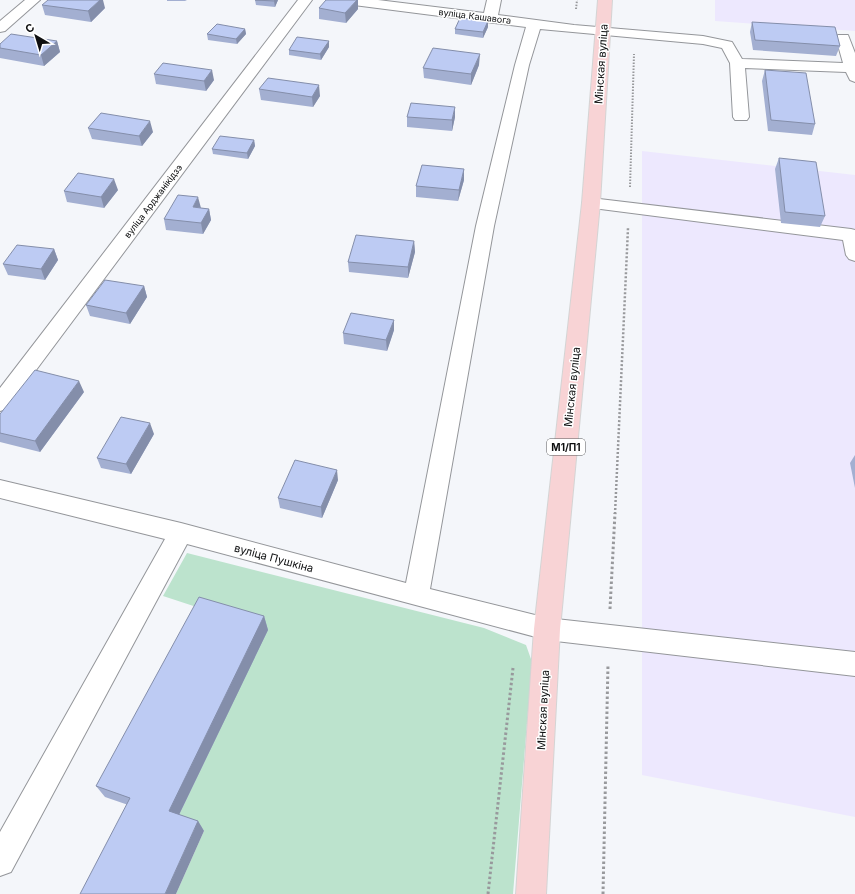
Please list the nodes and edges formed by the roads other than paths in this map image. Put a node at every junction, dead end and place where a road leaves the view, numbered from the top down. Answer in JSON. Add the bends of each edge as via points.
{"nodes":[{"id":1,"x":33,"y":0,"type":"edge"},
{"id":2,"x":305,"y":0,"type":"edge"},
{"id":3,"x":347,"y":0,"type":"edge"},
{"id":4,"x":494,"y":0,"type":"edge"},
{"id":5,"x":605,"y":0,"type":"edge"},
{"id":6,"x":490,"y":18,"type":"junction"},
{"id":7,"x":534,"y":24,"type":"junction"},
{"id":8,"x":0,"y":28,"type":"edge"},
{"id":9,"x":611,"y":32,"type":"junction"},
{"id":10,"x":843,"y":38,"type":"dead end"},
{"id":11,"x":737,"y":63,"type":"junction"},
{"id":12,"x":853,"y":72,"type":"edge"},
{"id":13,"x":740,"y":117,"type":"dead end"},
{"id":14,"x":591,"y":204,"type":"junction"},
{"id":15,"x":855,"y":255,"type":"edge"},
{"id":16,"x":0,"y":403,"type":"edge"},
{"id":17,"x":0,"y":488,"type":"edge"},
{"id":18,"x":181,"y":532,"type":"junction"},
{"id":19,"x":416,"y":596,"type":"junction"},
{"id":20,"x":547,"y":629,"type":"junction"},
{"id":21,"x":855,"y":664,"type":"edge"},
{"id":22,"x":0,"y":860,"type":"edge"},
{"id":23,"x":531,"y":894,"type":"edge"}],
"edges":[{"from":1,"to":8,"type":"street"},
{"from":2,"to":16,"type":"street","name":"вуліца Арджанікідзэ"},
{"from":3,"to":6,"type":"street","name":"вуліца Кашавога"},
{"from":4,"to":6,"type":"street"},
{"from":5,"to":9,"type":"main road","name":"Мінская вуліца","number":"М1/П1"},
{"from":6,"to":7,"type":"street","name":"вуліца Кашавога"},
{"from":7,"to":9,"type":"street","name":"вуліца Кашавога"},
{"from":7,"to":19,"type":"street","via":[[485,226]]},
{"from":9,"to":11,"type":"street","name":"вуліца Кашавога","via":[[728,44]]},
{"from":9,"to":14,"type":"main road","name":"Мінская вуліца","number":"М1/П1"},
{"from":10,"to":12,"type":"street"},
{"from":11,"to":12,"type":"street"},
{"from":11,"to":13,"type":"street"},
{"from":14,"to":15,"type":"street","via":[[851,235]]},
{"from":14,"to":20,"type":"main road","name":"Мінская вуліца","number":"М1/П1"},
{"from":17,"to":18,"type":"street","name":"вуліца Пушкіна"},
{"from":18,"to":19,"type":"street","name":"вуліца Пушкіна"},
{"from":18,"to":22,"type":"street"},
{"from":19,"to":20,"type":"street","name":"вуліца Пушкіна"},
{"from":20,"to":21,"type":"street","name":"вуліца Пушкіна"},
{"from":20,"to":23,"type":"main road","name":"Мінская вуліца","number":"М1/П1"}]}
